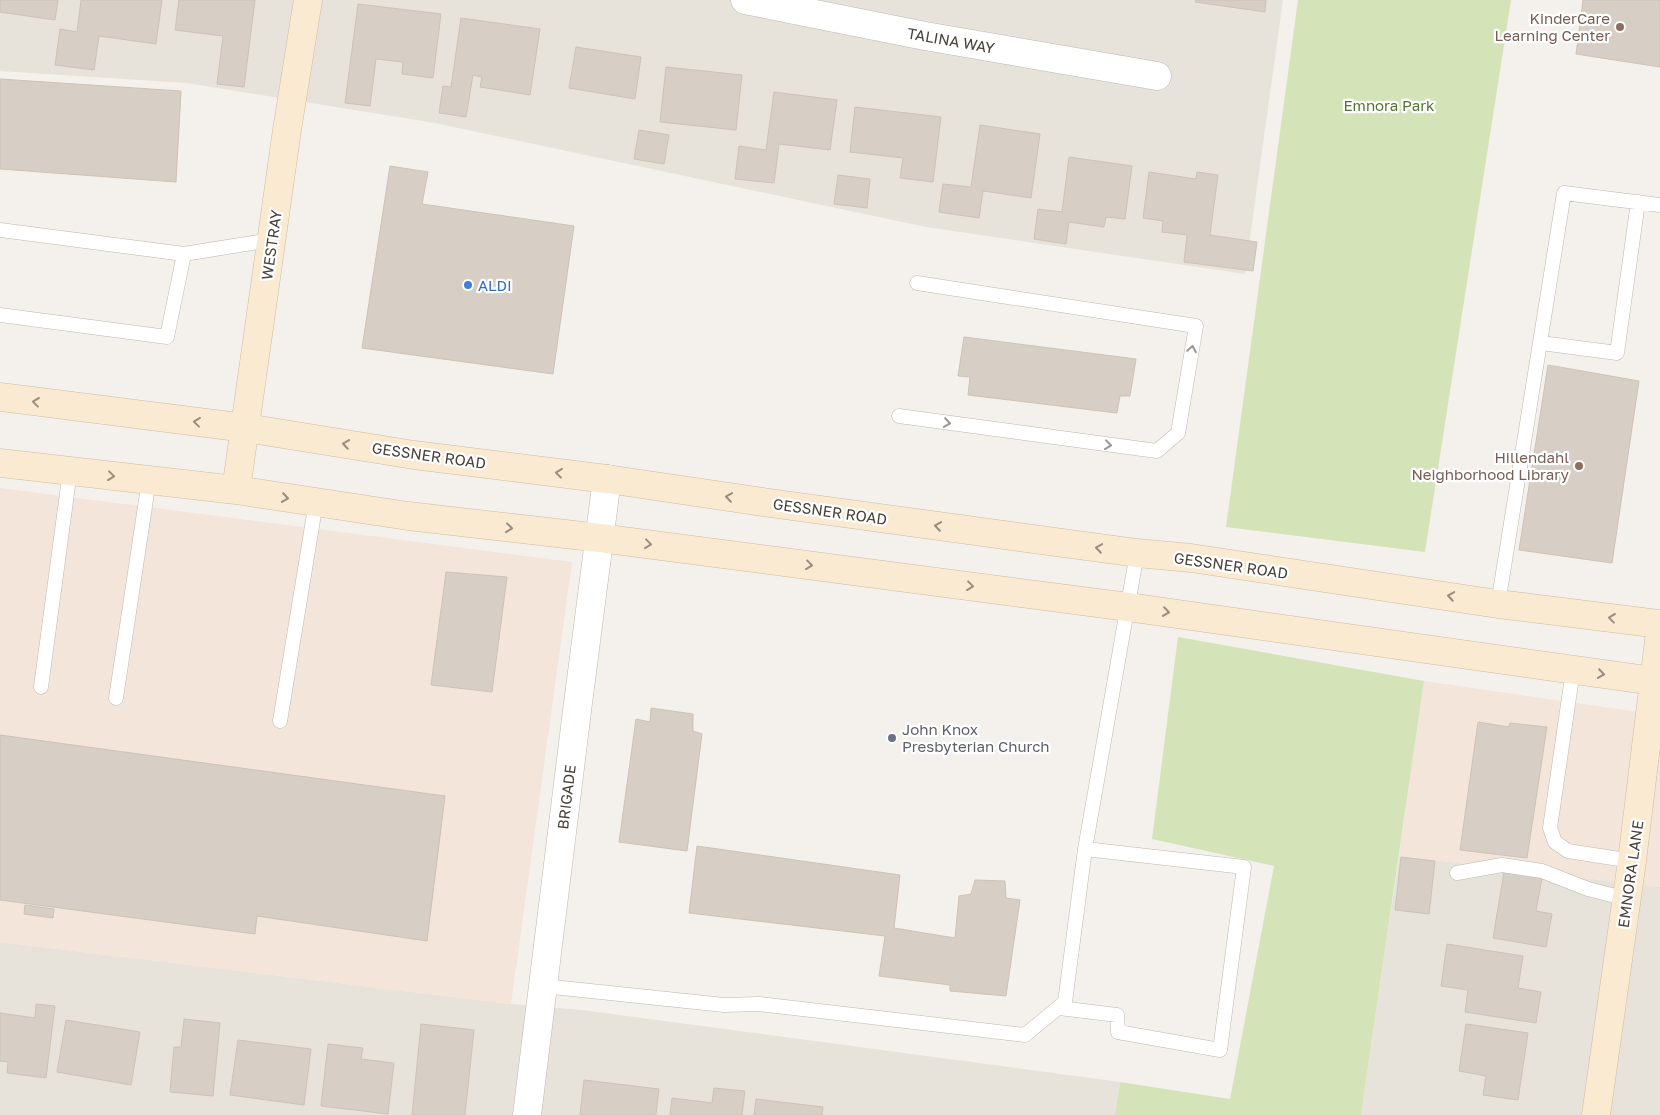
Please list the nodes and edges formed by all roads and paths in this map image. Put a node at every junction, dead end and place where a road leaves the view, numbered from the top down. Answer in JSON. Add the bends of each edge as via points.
{"nodes":[{"id":1,"x":308,"y":0,"type":"edge"},
{"id":2,"x":745,"y":0,"type":"edge"},
{"id":3,"x":1157,"y":76,"type":"dead end"},
{"id":4,"x":1638,"y":202,"type":"junction"},
{"id":5,"x":1660,"y":205,"type":"edge"},
{"id":6,"x":0,"y":230,"type":"edge"},
{"id":7,"x":271,"y":240,"type":"junction"},
{"id":8,"x":184,"y":254,"type":"junction"},
{"id":9,"x":917,"y":283,"type":"dead end"},
{"id":10,"x":0,"y":315,"type":"edge"},
{"id":11,"x":1540,"y":343,"type":"junction"},
{"id":12,"x":0,"y":397,"type":"edge"},
{"id":13,"x":899,"y":416,"type":"dead end"},
{"id":14,"x":246,"y":428,"type":"junction"},
{"id":15,"x":0,"y":463,"type":"edge"},
{"id":16,"x":70,"y":471,"type":"junction"},
{"id":17,"x":608,"y":479,"type":"junction"},
{"id":18,"x":148,"y":480,"type":"junction"},
{"id":19,"x":236,"y":490,"type":"junction"},
{"id":20,"x":316,"y":502,"type":"junction"},
{"id":21,"x":600,"y":538,"type":"junction"},
{"id":22,"x":1137,"y":553,"type":"junction"},
{"id":23,"x":1498,"y":604,"type":"junction"},
{"id":24,"x":1128,"y":606,"type":"junction"},
{"id":25,"x":1660,"y":624,"type":"edge"},
{"id":26,"x":1660,"y":632,"type":"edge"},
{"id":27,"x":1573,"y":670,"type":"junction"},
{"id":28,"x":1657,"y":682,"type":"edge"},
{"id":29,"x":41,"y":687,"type":"dead end"},
{"id":30,"x":116,"y":698,"type":"dead end"},
{"id":31,"x":280,"y":721,"type":"dead end"},
{"id":32,"x":1085,"y":849,"type":"junction"},
{"id":33,"x":1632,"y":860,"type":"junction"},
{"id":34,"x":1457,"y":873,"type":"dead end"},
{"id":35,"x":1627,"y":899,"type":"junction"},
{"id":36,"x":543,"y":986,"type":"junction"},
{"id":37,"x":1059,"y":1008,"type":"junction"},
{"id":38,"x":527,"y":1115,"type":"edge"},
{"id":39,"x":1596,"y":1115,"type":"edge"}],
"edges":[{"from":1,"to":7,"type":"main road","name":"WESTRAY"},
{"from":2,"to":3,"type":"street","name":"TALINA WAY","via":[[925,36]]},
{"from":4,"to":5,"type":"lane"},
{"from":4,"to":11,"type":"lane","via":[[1564,193]]},
{"from":4,"to":11,"type":"lane","via":[[1617,353]]},
{"from":6,"to":8,"type":"lane"},
{"from":7,"to":8,"type":"lane"},
{"from":7,"to":14,"type":"main road","name":"WESTRAY"},
{"from":8,"to":10,"type":"lane","via":[[167,337]]},
{"from":13,"to":9,"type":"lane","one_way":true,"via":[[1157,451],[1178,433],[1196,326]]},
{"from":11,"to":23,"type":"lane"},
{"from":14,"to":12,"type":"main road","name":"GESSNER ROAD","one_way":true},
{"from":17,"to":14,"type":"main road","name":"GESSNER ROAD","one_way":true},
{"from":14,"to":19,"type":"main road","name":"WESTRAY"},
{"from":15,"to":16,"type":"main road"},
{"from":16,"to":18,"type":"main road","one_way":true},
{"from":16,"to":29,"type":"lane"},
{"from":17,"to":21,"type":"street","name":"BRIGADE"},
{"from":22,"to":17,"type":"main road","name":"GESSNER ROAD","one_way":true},
{"from":18,"to":19,"type":"main road"},
{"from":18,"to":30,"type":"lane"},
{"from":19,"to":20,"type":"main road","one_way":true},
{"from":20,"to":21,"type":"main road","one_way":true},
{"from":20,"to":31,"type":"lane"},
{"from":21,"to":24,"type":"main road","one_way":true},
{"from":21,"to":36,"type":"street","name":"BRIGADE"},
{"from":23,"to":22,"type":"main road","name":"GESSNER ROAD","one_way":true,"via":[[1191,558]]},
{"from":22,"to":24,"type":"lane"},
{"from":25,"to":23,"type":"main road","name":"GESSNER ROAD","one_way":true},
{"from":24,"to":27,"type":"main road","one_way":true},
{"from":24,"to":32,"type":"lane"},
{"from":26,"to":28,"type":"main road","name":"EMNORA LANE"},
{"from":27,"to":28,"type":"main road","one_way":true},
{"from":27,"to":33,"type":"lane","via":[[1550,828],[1555,842],[1568,851]]},
{"from":28,"to":33,"type":"main road","name":"EMNORA LANE"},
{"from":32,"to":37,"type":"lane","via":[[1065,1002]]},
{"from":32,"to":37,"type":"lane","via":[[1244,868],[1220,1050],[1118,1032],[1117,1015]]},
{"from":33,"to":35,"type":"main road","name":"EMNORA LANE"},
{"from":34,"to":35,"type":"lane","via":[[1502,865],[1542,871],[1588,889]]},
{"from":35,"to":39,"type":"main road","name":"EMNORA LANE"},
{"from":36,"to":37,"type":"lane","via":[[724,1005],[758,1004],[1025,1035]]},
{"from":36,"to":38,"type":"street","name":"BRIGADE"}]}
